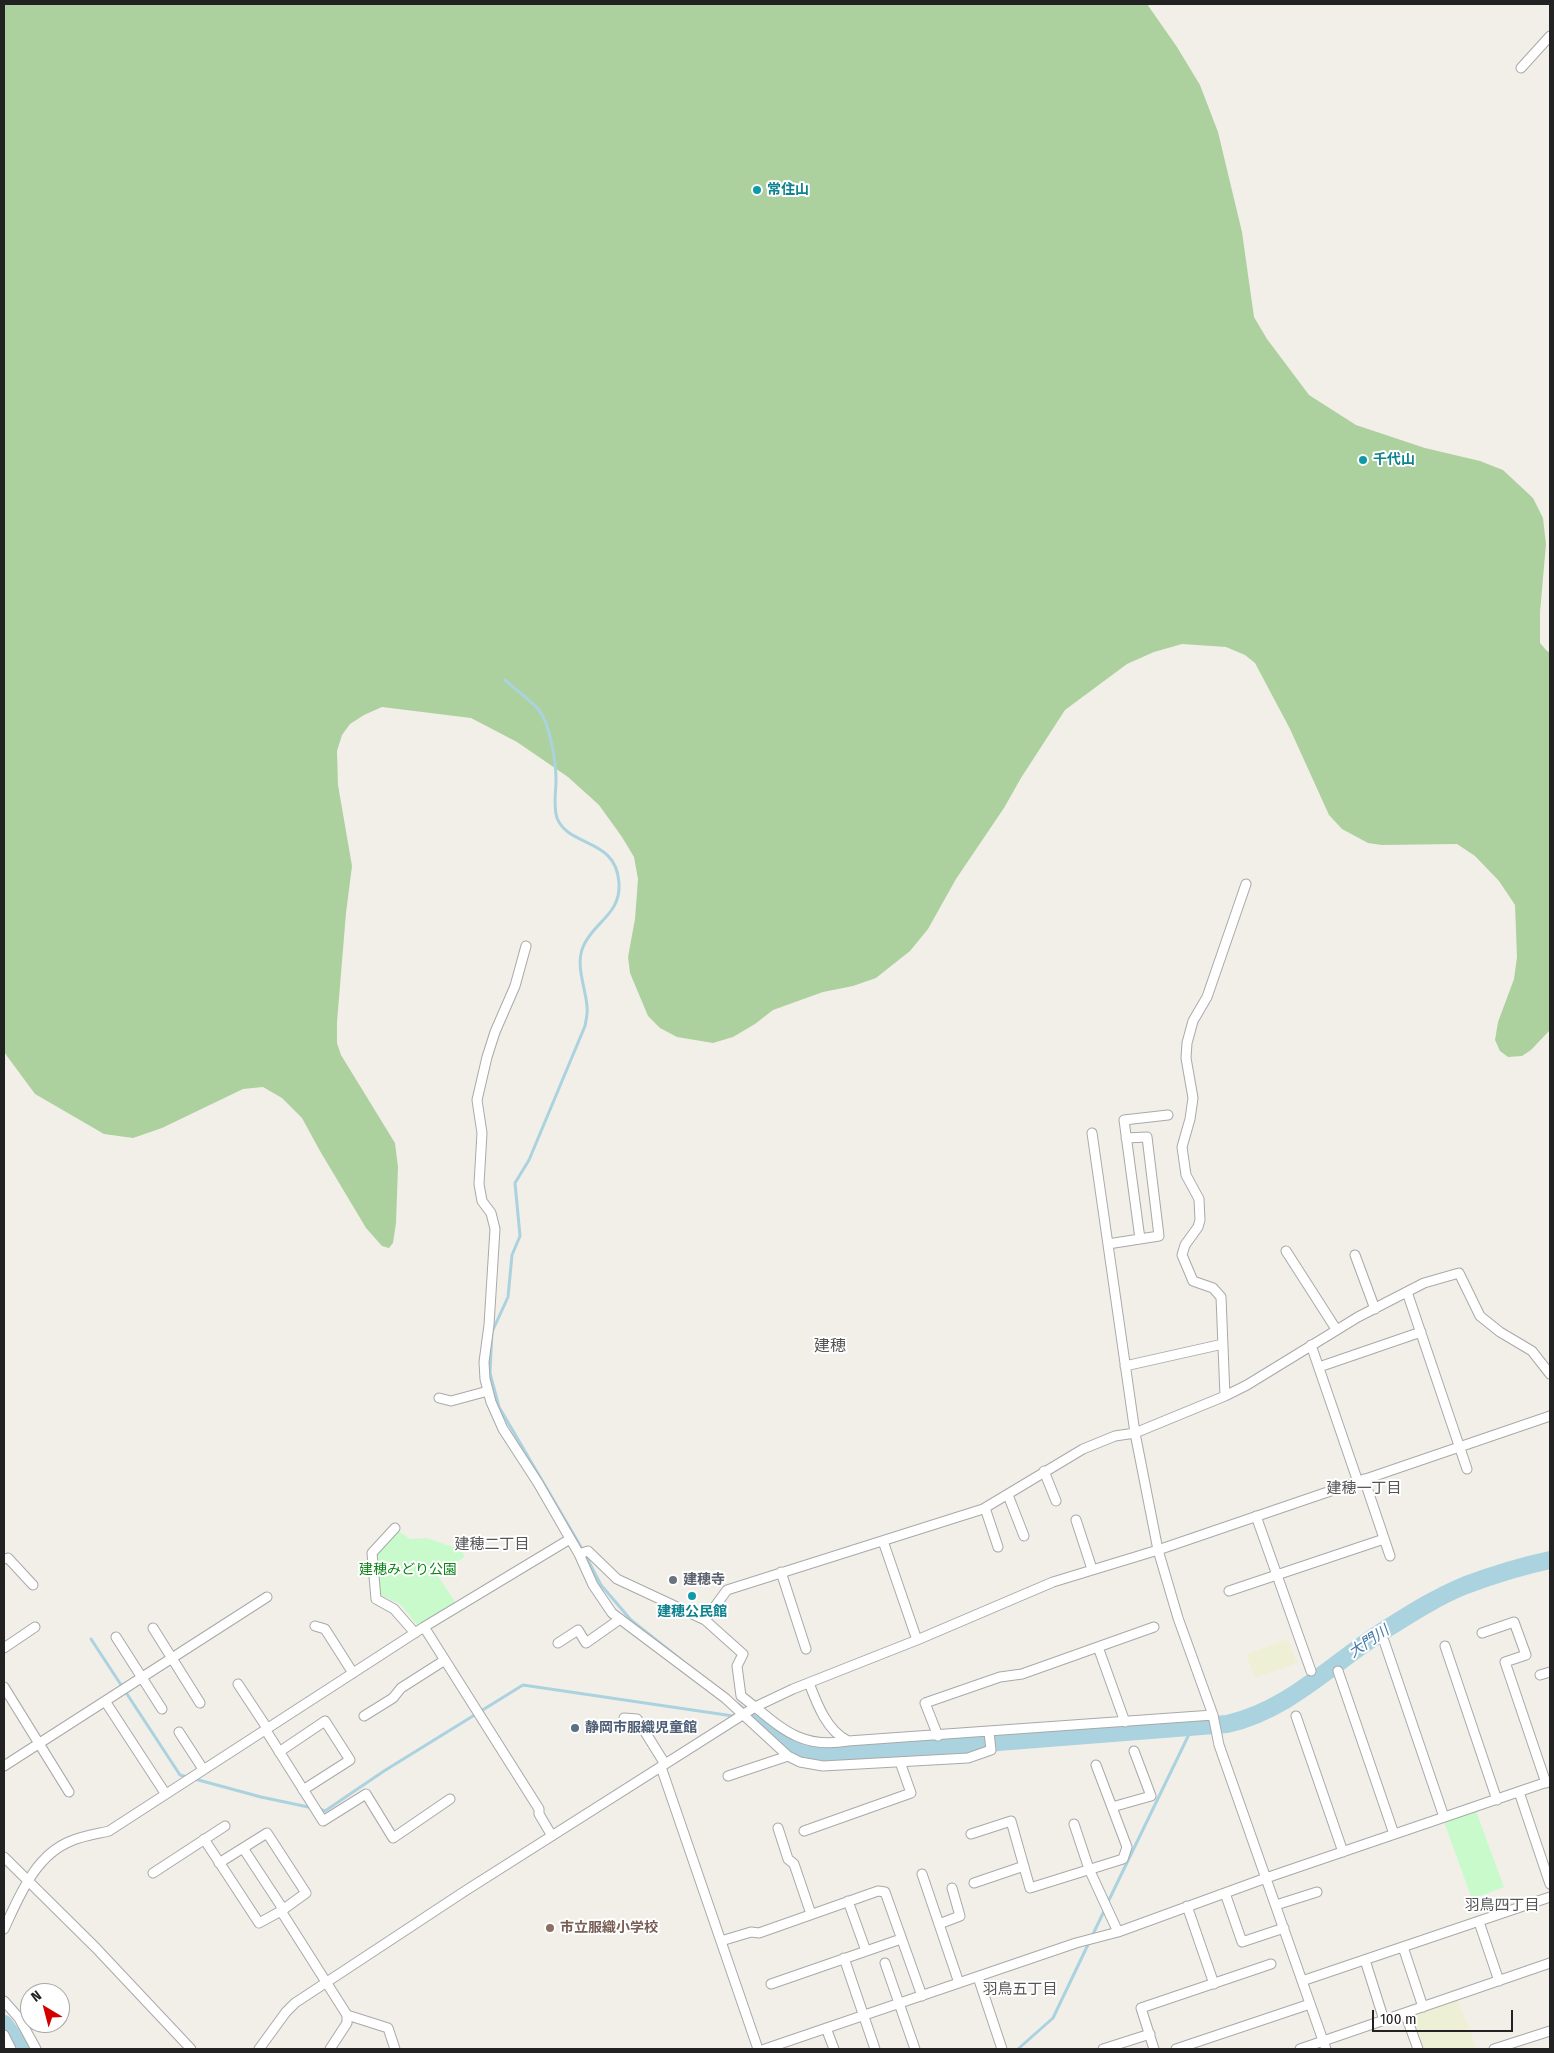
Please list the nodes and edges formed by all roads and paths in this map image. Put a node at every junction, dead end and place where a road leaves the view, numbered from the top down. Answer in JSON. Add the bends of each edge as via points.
{"nodes":[{"id":1,"x":1550,"y":36,"type":"edge"},
{"id":2,"x":1521,"y":68,"type":"dead end"},
{"id":3,"x":1246,"y":884,"type":"dead end"},
{"id":4,"x":526,"y":946,"type":"dead end"},
{"id":5,"x":1168,"y":1115,"type":"dead end"},
{"id":6,"x":1092,"y":1133,"type":"dead end"},
{"id":7,"x":1126,"y":1138,"type":"junction"},
{"id":8,"x":1140,"y":1239,"type":"junction"},
{"id":9,"x":1108,"y":1244,"type":"junction"},
{"id":10,"x":1286,"y":1251,"type":"dead end"},
{"id":11,"x":1354,"y":1255,"type":"dead end"},
{"id":12,"x":1407,"y":1292,"type":"junction"},
{"id":13,"x":1375,"y":1308,"type":"junction"},
{"id":14,"x":1336,"y":1329,"type":"junction"},
{"id":15,"x":1421,"y":1332,"type":"junction"},
{"id":16,"x":1223,"y":1344,"type":"junction"},
{"id":17,"x":1311,"y":1345,"type":"junction"},
{"id":18,"x":1125,"y":1366,"type":"junction"},
{"id":19,"x":1319,"y":1367,"type":"junction"},
{"id":20,"x":1550,"y":1374,"type":"edge"},
{"id":21,"x":488,"y":1391,"type":"junction"},
{"id":22,"x":1225,"y":1396,"type":"junction"},
{"id":23,"x":439,"y":1398,"type":"dead end"},
{"id":24,"x":1550,"y":1416,"type":"edge"},
{"id":25,"x":1135,"y":1433,"type":"junction"},
{"id":26,"x":1460,"y":1447,"type":"junction"},
{"id":27,"x":1467,"y":1469,"type":"dead end"},
{"id":28,"x":1044,"y":1471,"type":"junction"},
{"id":29,"x":1361,"y":1481,"type":"junction"},
{"id":30,"x":1008,"y":1495,"type":"junction"},
{"id":31,"x":1056,"y":1501,"type":"dead end"},
{"id":32,"x":985,"y":1508,"type":"junction"},
{"id":33,"x":1256,"y":1516,"type":"junction"},
{"id":34,"x":1076,"y":1520,"type":"dead end"},
{"id":35,"x":395,"y":1528,"type":"dead end"},
{"id":36,"x":1024,"y":1536,"type":"dead end"},
{"id":37,"x":570,"y":1539,"type":"junction"},
{"id":38,"x":1384,"y":1539,"type":"junction"},
{"id":39,"x":883,"y":1541,"type":"junction"},
{"id":40,"x":998,"y":1546,"type":"dead end"},
{"id":41,"x":1158,"y":1550,"type":"junction"},
{"id":42,"x":579,"y":1554,"type":"junction"},
{"id":43,"x":1390,"y":1556,"type":"dead end"},
{"id":44,"x":4,"y":1559,"type":"edge"},
{"id":45,"x":1092,"y":1569,"type":"junction"},
{"id":46,"x":781,"y":1572,"type":"junction"},
{"id":47,"x":1277,"y":1576,"type":"junction"},
{"id":48,"x":33,"y":1585,"type":"dead end"},
{"id":49,"x":1229,"y":1591,"type":"dead end"},
{"id":50,"x":268,"y":1597,"type":"dead end"},
{"id":51,"x":620,"y":1620,"type":"junction"},
{"id":52,"x":705,"y":1620,"type":"junction"},
{"id":53,"x":315,"y":1626,"type":"dead end"},
{"id":54,"x":35,"y":1627,"type":"dead end"},
{"id":55,"x":424,"y":1627,"type":"junction"},
{"id":56,"x":1154,"y":1627,"type":"dead end"},
{"id":57,"x":153,"y":1628,"type":"dead end"},
{"id":58,"x":415,"y":1633,"type":"junction"},
{"id":59,"x":1482,"y":1633,"type":"dead end"},
{"id":60,"x":116,"y":1637,"type":"dead end"},
{"id":61,"x":917,"y":1640,"type":"junction"},
{"id":62,"x":1384,"y":1641,"type":"dead end"},
{"id":63,"x":558,"y":1643,"type":"dead end"},
{"id":64,"x":1444,"y":1646,"type":"dead end"},
{"id":65,"x":1098,"y":1647,"type":"junction"},
{"id":66,"x":4,"y":1648,"type":"edge"},
{"id":67,"x":806,"y":1649,"type":"dead end"},
{"id":68,"x":171,"y":1658,"type":"junction"},
{"id":69,"x":445,"y":1660,"type":"junction"},
{"id":70,"x":1311,"y":1671,"type":"dead end"},
{"id":71,"x":1338,"y":1671,"type":"dead end"},
{"id":72,"x":1550,"y":1672,"type":"edge"},
{"id":73,"x":353,"y":1673,"type":"junction"},
{"id":74,"x":1540,"y":1676,"type":"dead end"},
{"id":75,"x":142,"y":1677,"type":"junction"},
{"id":76,"x":809,"y":1683,"type":"junction"},
{"id":77,"x":238,"y":1684,"type":"dead end"},
{"id":78,"x":4,"y":1687,"type":"edge"},
{"id":79,"x":105,"y":1701,"type":"junction"},
{"id":80,"x":200,"y":1703,"type":"dead end"},
{"id":81,"x":755,"y":1707,"type":"junction"},
{"id":82,"x":162,"y":1709,"type":"dead end"},
{"id":83,"x":742,"y":1713,"type":"junction"},
{"id":84,"x":1213,"y":1715,"type":"junction"},
{"id":85,"x":364,"y":1716,"type":"dead end"},
{"id":86,"x":1296,"y":1716,"type":"dead end"},
{"id":87,"x":624,"y":1718,"type":"dead end"},
{"id":88,"x":1125,"y":1722,"type":"junction"},
{"id":89,"x":266,"y":1728,"type":"junction"},
{"id":90,"x":179,"y":1732,"type":"dead end"},
{"id":91,"x":989,"y":1732,"type":"junction"},
{"id":92,"x":938,"y":1736,"type":"junction"},
{"id":93,"x":848,"y":1741,"type":"junction"},
{"id":94,"x":39,"y":1743,"type":"junction"},
{"id":95,"x":1134,"y":1750,"type":"dead end"},
{"id":96,"x":279,"y":1752,"type":"junction"},
{"id":97,"x":788,"y":1756,"type":"junction"},
{"id":98,"x":900,"y":1762,"type":"junction"},
{"id":99,"x":4,"y":1764,"type":"edge"},
{"id":100,"x":663,"y":1765,"type":"junction"},
{"id":101,"x":1096,"y":1765,"type":"dead end"},
{"id":102,"x":203,"y":1769,"type":"junction"},
{"id":103,"x":728,"y":1776,"type":"dead end"},
{"id":104,"x":1548,"y":1782,"type":"edge"},
{"id":105,"x":303,"y":1790,"type":"junction"},
{"id":106,"x":69,"y":1792,"type":"dead end"},
{"id":107,"x":1518,"y":1792,"type":"junction"},
{"id":108,"x":165,"y":1794,"type":"junction"},
{"id":109,"x":450,"y":1799,"type":"dead end"},
{"id":110,"x":1497,"y":1800,"type":"junction"},
{"id":111,"x":1112,"y":1807,"type":"junction"},
{"id":112,"x":1444,"y":1817,"type":"junction"},
{"id":113,"x":1074,"y":1824,"type":"dead end"},
{"id":114,"x":225,"y":1826,"type":"dead end"},
{"id":115,"x":778,"y":1828,"type":"dead end"},
{"id":116,"x":804,"y":1831,"type":"dead end"},
{"id":117,"x":971,"y":1834,"type":"dead end"},
{"id":118,"x":1394,"y":1834,"type":"junction"},
{"id":119,"x":552,"y":1836,"type":"junction"},
{"id":120,"x":204,"y":1840,"type":"junction"},
{"id":121,"x":243,"y":1848,"type":"junction"},
{"id":122,"x":1343,"y":1852,"type":"junction"},
{"id":123,"x":4,"y":1857,"type":"edge"},
{"id":124,"x":220,"y":1863,"type":"junction"},
{"id":125,"x":1024,"y":1866,"type":"junction"},
{"id":126,"x":1090,"y":1869,"type":"junction"},
{"id":127,"x":153,"y":1872,"type":"dead end"},
{"id":128,"x":922,"y":1874,"type":"dead end"},
{"id":129,"x":1266,"y":1878,"type":"junction"},
{"id":130,"x":28,"y":1880,"type":"junction"},
{"id":131,"x":974,"y":1883,"type":"dead end"},
{"id":132,"x":1550,"y":1884,"type":"edge"},
{"id":133,"x":952,"y":1888,"type":"dead end"},
{"id":134,"x":1317,"y":1892,"type":"dead end"},
{"id":135,"x":1225,"y":1893,"type":"junction"},
{"id":136,"x":1550,"y":1897,"type":"edge"},
{"id":137,"x":848,"y":1901,"type":"junction"},
{"id":138,"x":1187,"y":1906,"type":"junction"},
{"id":139,"x":1276,"y":1906,"type":"junction"},
{"id":140,"x":282,"y":1910,"type":"junction"},
{"id":141,"x":811,"y":1914,"type":"junction"},
{"id":142,"x":1478,"y":1922,"type":"junction"},
{"id":143,"x":939,"y":1924,"type":"junction"},
{"id":144,"x":1284,"y":1928,"type":"junction"},
{"id":145,"x":4,"y":1929,"type":"edge"},
{"id":146,"x":1118,"y":1932,"type":"junction"},
{"id":147,"x":902,"y":1939,"type":"junction"},
{"id":148,"x":721,"y":1941,"type":"junction"},
{"id":149,"x":1403,"y":1947,"type":"junction"},
{"id":150,"x":866,"y":1951,"type":"junction"},
{"id":151,"x":844,"y":1958,"type":"junction"},
{"id":152,"x":1365,"y":1960,"type":"junction"},
{"id":153,"x":885,"y":1963,"type":"dead end"},
{"id":154,"x":1550,"y":1963,"type":"edge"},
{"id":155,"x":1271,"y":1964,"type":"dead end"},
{"id":156,"x":978,"y":1976,"type":"junction"},
{"id":157,"x":1302,"y":1981,"type":"junction"},
{"id":158,"x":1498,"y":1981,"type":"junction"},
{"id":159,"x":326,"y":1982,"type":"junction"},
{"id":160,"x":959,"y":1983,"type":"junction"},
{"id":161,"x":771,"y":1984,"type":"dead end"},
{"id":162,"x":1214,"y":1984,"type":"junction"},
{"id":163,"x":922,"y":1996,"type":"junction"},
{"id":164,"x":4,"y":2001,"type":"edge"},
{"id":165,"x":900,"y":2003,"type":"junction"},
{"id":166,"x":1310,"y":2004,"type":"junction"},
{"id":167,"x":1423,"y":2007,"type":"junction"},
{"id":168,"x":1405,"y":2013,"type":"junction"},
{"id":169,"x":347,"y":2015,"type":"junction"},
{"id":170,"x":863,"y":2016,"type":"junction"},
{"id":171,"x":1384,"y":2020,"type":"junction"},
{"id":172,"x":826,"y":2028,"type":"junction"},
{"id":173,"x":1550,"y":2031,"type":"edge"},
{"id":174,"x":1150,"y":2034,"type":"junction"},
{"id":175,"x":4,"y":2036,"type":"edge"},
{"id":176,"x":1324,"y":2045,"type":"edge"},
{"id":177,"x":1522,"y":2045,"type":"edge"},
{"id":178,"x":11,"y":2049,"type":"edge"},
{"id":179,"x":36,"y":2049,"type":"edge"},
{"id":180,"x":191,"y":2049,"type":"edge"},
{"id":181,"x":259,"y":2049,"type":"edge"},
{"id":182,"x":330,"y":2049,"type":"edge"},
{"id":183,"x":395,"y":2049,"type":"edge"},
{"id":184,"x":758,"y":2049,"type":"edge"},
{"id":185,"x":765,"y":2049,"type":"edge"},
{"id":186,"x":834,"y":2049,"type":"edge"},
{"id":187,"x":875,"y":2049,"type":"edge"},
{"id":188,"x":915,"y":2049,"type":"edge"},
{"id":189,"x":1002,"y":2049,"type":"edge"},
{"id":190,"x":1103,"y":2049,"type":"edge"},
{"id":191,"x":1154,"y":2049,"type":"edge"},
{"id":192,"x":1176,"y":2049,"type":"edge"},
{"id":193,"x":1300,"y":2049,"type":"edge"},
{"id":194,"x":1418,"y":2049,"type":"edge"},
{"id":195,"x":1494,"y":2049,"type":"edge"}],
"edges":[{"from":1,"to":2,"type":"street"},
{"from":3,"to":16,"type":"street","via":[[1207,997],[1193,1021],[1186,1058],[1193,1098],[1182,1147],[1186,1175],[1199,1199],[1200,1220],[1182,1255],[1193,1281],[1213,1288],[1221,1297]]},
{"from":4,"to":21,"type":"street","via":[[515,986],[487,1057],[478,1100],[482,1133],[479,1184],[482,1201],[491,1213],[495,1229],[484,1362]]},
{"from":5,"to":7,"type":"street","via":[[1124,1120]]},
{"from":6,"to":9,"type":"street"},
{"from":7,"to":8,"type":"street"},
{"from":7,"to":8,"type":"street","via":[[1146,1137],[1159,1236]]},
{"from":8,"to":9,"type":"street"},
{"from":9,"to":18,"type":"street"},
{"from":10,"to":14,"type":"street"},
{"from":11,"to":13,"type":"street"},
{"from":12,"to":13,"type":"street"},
{"from":12,"to":15,"type":"street"},
{"from":12,"to":20,"type":"street","via":[[1459,1273],[1480,1316],[1500,1332],[1524,1344]]},
{"from":13,"to":14,"type":"street"},
{"from":14,"to":17,"type":"street"},
{"from":15,"to":19,"type":"street"},
{"from":15,"to":26,"type":"street"},
{"from":16,"to":18,"type":"street"},
{"from":16,"to":22,"type":"street"},
{"from":17,"to":19,"type":"street"},
{"from":17,"to":22,"type":"street"},
{"from":18,"to":25,"type":"street"},
{"from":19,"to":29,"type":"street"},
{"from":21,"to":23,"type":"street","via":[[451,1401]]},
{"from":21,"to":37,"type":"street","via":[[503,1429]]},
{"from":22,"to":25,"type":"street"},
{"from":24,"to":26,"type":"street"},
{"from":25,"to":28,"type":"street","via":[[1099,1440]]},
{"from":25,"to":41,"type":"street"},
{"from":26,"to":27,"type":"street"},
{"from":26,"to":29,"type":"street"},
{"from":28,"to":30,"type":"street"},
{"from":28,"to":31,"type":"street"},
{"from":29,"to":33,"type":"street"},
{"from":29,"to":38,"type":"street"},
{"from":30,"to":32,"type":"street"},
{"from":30,"to":36,"type":"street"},
{"from":32,"to":39,"type":"street"},
{"from":32,"to":40,"type":"street"},
{"from":33,"to":41,"type":"street"},
{"from":33,"to":47,"type":"street"},
{"from":34,"to":45,"type":"street"},
{"from":35,"to":58,"type":"street","via":[[372,1553],[376,1599],[394,1609]]},
{"from":37,"to":42,"type":"street"},
{"from":37,"to":55,"type":"street"},
{"from":38,"to":43,"type":"street"},
{"from":38,"to":47,"type":"street"},
{"from":39,"to":46,"type":"street"},
{"from":39,"to":61,"type":"street"},
{"from":41,"to":45,"type":"street"},
{"from":41,"to":84,"type":"street","via":[[1178,1618]]},
{"from":42,"to":51,"type":"street","via":[[593,1585]]},
{"from":42,"to":52,"type":"street","via":[[588,1551],[617,1579]]},
{"from":44,"to":48,"type":"street","via":[[8,1558]]},
{"from":45,"to":61,"type":"street","via":[[1053,1582]]},
{"from":46,"to":52,"type":"street","via":[[727,1590]]},
{"from":46,"to":67,"type":"street"},
{"from":47,"to":49,"type":"street"},
{"from":47,"to":70,"type":"street"},
{"from":50,"to":68,"type":"street"},
{"from":51,"to":63,"type":"street","via":[[586,1643],[578,1630]]},
{"from":51,"to":83,"type":"street"},
{"from":52,"to":81,"type":"street","via":[[743,1654],[737,1666],[741,1696]]},
{"from":53,"to":73,"type":"street","via":[[325,1629]]},
{"from":54,"to":66,"type":"street"},
{"from":55,"to":58,"type":"street"},
{"from":55,"to":69,"type":"street"},
{"from":56,"to":65,"type":"street"},
{"from":57,"to":68,"type":"street"},
{"from":58,"to":73,"type":"street"},
{"from":59,"to":104,"type":"street","via":[[1514,1622],[1526,1655],[1505,1662]]},
{"from":60,"to":75,"type":"street"},
{"from":61,"to":76,"type":"street"},
{"from":62,"to":112,"type":"street"},
{"from":64,"to":110,"type":"street"},
{"from":65,"to":88,"type":"street"},
{"from":65,"to":92,"type":"street","via":[[925,1703]]},
{"from":68,"to":75,"type":"street"},
{"from":68,"to":80,"type":"street"},
{"from":69,"to":85,"type":"street"},
{"from":69,"to":119,"type":"street","via":[[539,1809]]},
{"from":71,"to":118,"type":"street"},
{"from":72,"to":74,"type":"street"},
{"from":73,"to":89,"type":"street"},
{"from":75,"to":79,"type":"street"},
{"from":75,"to":82,"type":"street"},
{"from":76,"to":81,"type":"street"},
{"from":76,"to":93,"type":"street","via":[[819,1708],[839,1737]]},
{"from":77,"to":89,"type":"street"},
{"from":78,"to":94,"type":"street"},
{"from":79,"to":94,"type":"street"},
{"from":79,"to":108,"type":"street"},
{"from":81,"to":83,"type":"street"},
{"from":81,"to":93,"type":"street","via":[[795,1737],[810,1742]]},
{"from":83,"to":97,"type":"street"},
{"from":83,"to":100,"type":"street"},
{"from":84,"to":88,"type":"street"},
{"from":84,"to":129,"type":"street"},
{"from":86,"to":122,"type":"street"},
{"from":87,"to":100,"type":"street","via":[[637,1719]]},
{"from":88,"to":91,"type":"street"},
{"from":89,"to":96,"type":"street"},
{"from":89,"to":102,"type":"street"},
{"from":90,"to":102,"type":"street"},
{"from":91,"to":92,"type":"street"},
{"from":91,"to":98,"type":"street","via":[[991,1750],[968,1758]]},
{"from":92,"to":93,"type":"street"},
{"from":94,"to":99,"type":"street"},
{"from":94,"to":106,"type":"street"},
{"from":95,"to":111,"type":"street","via":[[1151,1796]]},
{"from":96,"to":105,"type":"street"},
{"from":96,"to":105,"type":"street","via":[[326,1721],[350,1760]]},
{"from":97,"to":98,"type":"street","via":[[823,1766]]},
{"from":97,"to":103,"type":"street"},
{"from":98,"to":116,"type":"street","via":[[911,1793]]},
{"from":100,"to":119,"type":"street"},
{"from":100,"to":148,"type":"street"},
{"from":101,"to":111,"type":"street"},
{"from":102,"to":108,"type":"street"},
{"from":104,"to":107,"type":"street"},
{"from":105,"to":109,"type":"street","via":[[323,1821],[366,1794],[393,1838]]},
{"from":107,"to":110,"type":"street"},
{"from":107,"to":132,"type":"street"},
{"from":108,"to":130,"type":"street","via":[[109,1831],[62,1846],[45,1859]]},
{"from":110,"to":112,"type":"street"},
{"from":111,"to":126,"type":"street","via":[[1127,1847],[1123,1859]]},
{"from":112,"to":118,"type":"street"},
{"from":113,"to":126,"type":"street"},
{"from":114,"to":120,"type":"street"},
{"from":115,"to":141,"type":"street"},
{"from":117,"to":125,"type":"street","via":[[1011,1821]]},
{"from":118,"to":122,"type":"street"},
{"from":119,"to":159,"type":"street"},
{"from":120,"to":124,"type":"street"},
{"from":120,"to":127,"type":"street"},
{"from":121,"to":124,"type":"street"},
{"from":121,"to":140,"type":"street"},
{"from":121,"to":140,"type":"street","via":[[267,1833],[306,1893]]},
{"from":122,"to":129,"type":"street"},
{"from":123,"to":130,"type":"street"},
{"from":124,"to":140,"type":"street","via":[[259,1923]]},
{"from":125,"to":126,"type":"street","via":[[1030,1888]]},
{"from":125,"to":131,"type":"street"},
{"from":126,"to":146,"type":"street"},
{"from":128,"to":143,"type":"street"},
{"from":129,"to":135,"type":"street"},
{"from":129,"to":139,"type":"street"},
{"from":130,"to":145,"type":"street"},
{"from":130,"to":180,"type":"street"},
{"from":133,"to":143,"type":"street","via":[[960,1916]]},
{"from":134,"to":139,"type":"street"},
{"from":135,"to":138,"type":"street"},
{"from":135,"to":144,"type":"street","via":[[1242,1942]]},
{"from":136,"to":142,"type":"street"},
{"from":137,"to":141,"type":"street"},
{"from":137,"to":147,"type":"street","via":[[878,1891],[885,1892]]},
{"from":137,"to":150,"type":"street"},
{"from":138,"to":146,"type":"street"},
{"from":138,"to":162,"type":"street"},
{"from":139,"to":144,"type":"street"},
{"from":140,"to":159,"type":"street"},
{"from":141,"to":148,"type":"street"},
{"from":142,"to":149,"type":"street"},
{"from":142,"to":158,"type":"street"},
{"from":143,"to":160,"type":"street"},
{"from":144,"to":157,"type":"street"},
{"from":146,"to":156,"type":"street","via":[[1090,1938]]},
{"from":147,"to":150,"type":"street"},
{"from":147,"to":163,"type":"street"},
{"from":148,"to":184,"type":"street"},
{"from":149,"to":152,"type":"street"},
{"from":149,"to":167,"type":"street"},
{"from":150,"to":151,"type":"street"},
{"from":151,"to":161,"type":"street"},
{"from":151,"to":170,"type":"street"},
{"from":152,"to":157,"type":"street"},
{"from":152,"to":171,"type":"street"},
{"from":153,"to":165,"type":"street"},
{"from":154,"to":158,"type":"street"},
{"from":155,"to":162,"type":"street"},
{"from":156,"to":160,"type":"street"},
{"from":156,"to":189,"type":"street"},
{"from":157,"to":166,"type":"street"},
{"from":158,"to":167,"type":"street"},
{"from":159,"to":169,"type":"street"},
{"from":159,"to":181,"type":"street","via":[[286,2012]]},
{"from":160,"to":163,"type":"street"},
{"from":162,"to":174,"type":"street","via":[[1141,2008]]},
{"from":163,"to":165,"type":"street"},
{"from":164,"to":179,"type":"street"},
{"from":165,"to":170,"type":"street"},
{"from":165,"to":188,"type":"street"},
{"from":166,"to":176,"type":"street"},
{"from":166,"to":192,"type":"street"},
{"from":167,"to":168,"type":"street"},
{"from":168,"to":171,"type":"street"},
{"from":168,"to":194,"type":"street"},
{"from":169,"to":182,"type":"street","via":[[347,2023]]},
{"from":169,"to":183,"type":"street","via":[[388,2028]]},
{"from":170,"to":172,"type":"street"},
{"from":170,"to":187,"type":"street"},
{"from":171,"to":176,"type":"street"},
{"from":172,"to":185,"type":"street"},
{"from":172,"to":186,"type":"street"},
{"from":173,"to":177,"type":"street"},
{"from":174,"to":190,"type":"street"},
{"from":174,"to":191,"type":"street"},
{"from":175,"to":178,"type":"street"},
{"from":176,"to":193,"type":"street"},
{"from":177,"to":195,"type":"street"}]}
